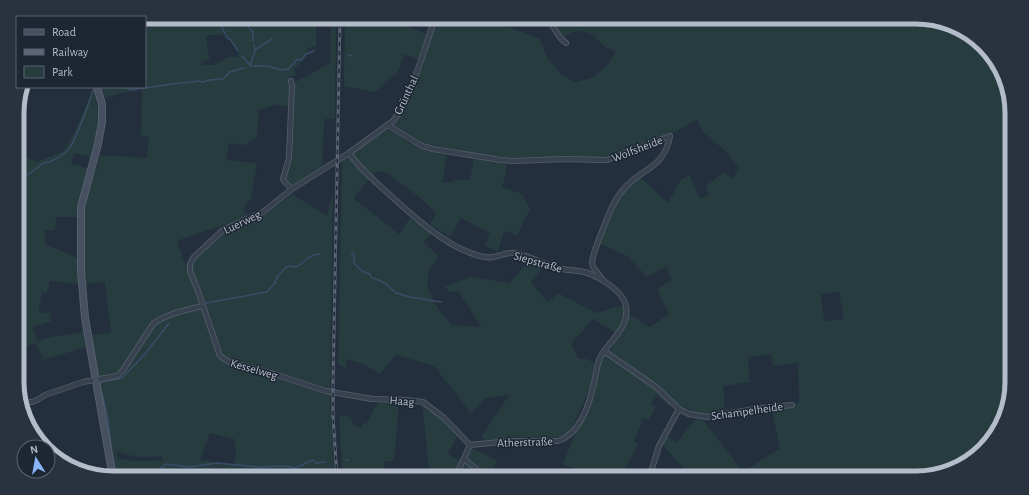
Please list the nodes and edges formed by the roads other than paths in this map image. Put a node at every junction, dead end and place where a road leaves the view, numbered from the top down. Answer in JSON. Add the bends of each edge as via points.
{"nodes":[{"id":1,"x":433,"y":24,"type":"edge"},
{"id":2,"x":552,"y":24,"type":"edge"},
{"id":3,"x":566,"y":43,"type":"dead end"},
{"id":4,"x":291,"y":81,"type":"dead end"},
{"id":5,"x":97,"y":88,"type":"edge"},
{"id":6,"x":388,"y":125,"type":"junction"},
{"id":7,"x":349,"y":154,"type":"junction"},
{"id":8,"x":292,"y":189,"type":"junction"},
{"id":9,"x":604,"y":282,"type":"junction"},
{"id":10,"x":203,"y":306,"type":"junction"},
{"id":11,"x":604,"y":351,"type":"junction"},
{"id":12,"x":95,"y":380,"type":"junction"},
{"id":13,"x":341,"y":394,"type":"joint"},
{"id":14,"x":26,"y":402,"type":"edge"},
{"id":15,"x":792,"y":405,"type":"dead end"},
{"id":16,"x":679,"y":409,"type":"junction"},
{"id":17,"x":470,"y":445,"type":"junction"},
{"id":18,"x":464,"y":459,"type":"junction"},
{"id":19,"x":112,"y":471,"type":"edge"},
{"id":20,"x":458,"y":471,"type":"edge"},
{"id":21,"x":479,"y":471,"type":"edge"},
{"id":22,"x":651,"y":471,"type":"edge"}],
"edges":[{"from":1,"to":6,"type":"street","name":"Grünthal","via":[[404,103],[399,114]]},
{"from":2,"to":3,"type":"street","via":[[557,34]]},
{"from":4,"to":8,"type":"street","via":[[289,158],[283,179]]},
{"from":5,"to":12,"type":"street","via":[[102,104],[102,122],[80,215],[84,310]]},
{"from":6,"to":7,"type":"street","name":"Grünthal"},
{"from":6,"to":9,"type":"street","name":"Wolfsheide","via":[[422,146],[514,161],[607,160],[670,136],[659,162],[630,183],[611,209],[592,262]]},
{"from":7,"to":8,"type":"street","name":"Luerweg"},
{"from":7,"to":9,"type":"street","name":"Siepstraße","via":[[410,213],[460,248],[484,257],[513,253],[558,268],[589,273]]},
{"from":8,"to":10,"type":"street","name":"Luerweg","via":[[263,212],[223,230],[194,257],[190,271]]},
{"from":9,"to":11,"type":"street","name":"Siepstraße","via":[[623,297],[627,312],[624,325]]},
{"from":10,"to":12,"type":"street","via":[[158,320],[120,374]]},
{"from":10,"to":13,"type":"street","name":"Kesselweg","via":[[223,360]]},
{"from":11,"to":16,"type":"street","name":"Schampelheide","via":[[656,387]]},
{"from":11,"to":17,"type":"street","name":"Atherstraße","via":[[598,364],[591,396],[570,435],[558,441],[510,441]]},
{"from":12,"to":14,"type":"street"},
{"from":12,"to":19,"type":"street"},
{"from":13,"to":17,"type":"street","name":"Haag","via":[[423,402],[444,418]]},
{"from":15,"to":16,"type":"street","name":"Schampelheide","via":[[707,417],[689,414]]},
{"from":16,"to":22,"type":"street","via":[[659,446]]},
{"from":17,"to":18,"type":"street"},
{"from":18,"to":20,"type":"street"},
{"from":18,"to":21,"type":"street"}]}
